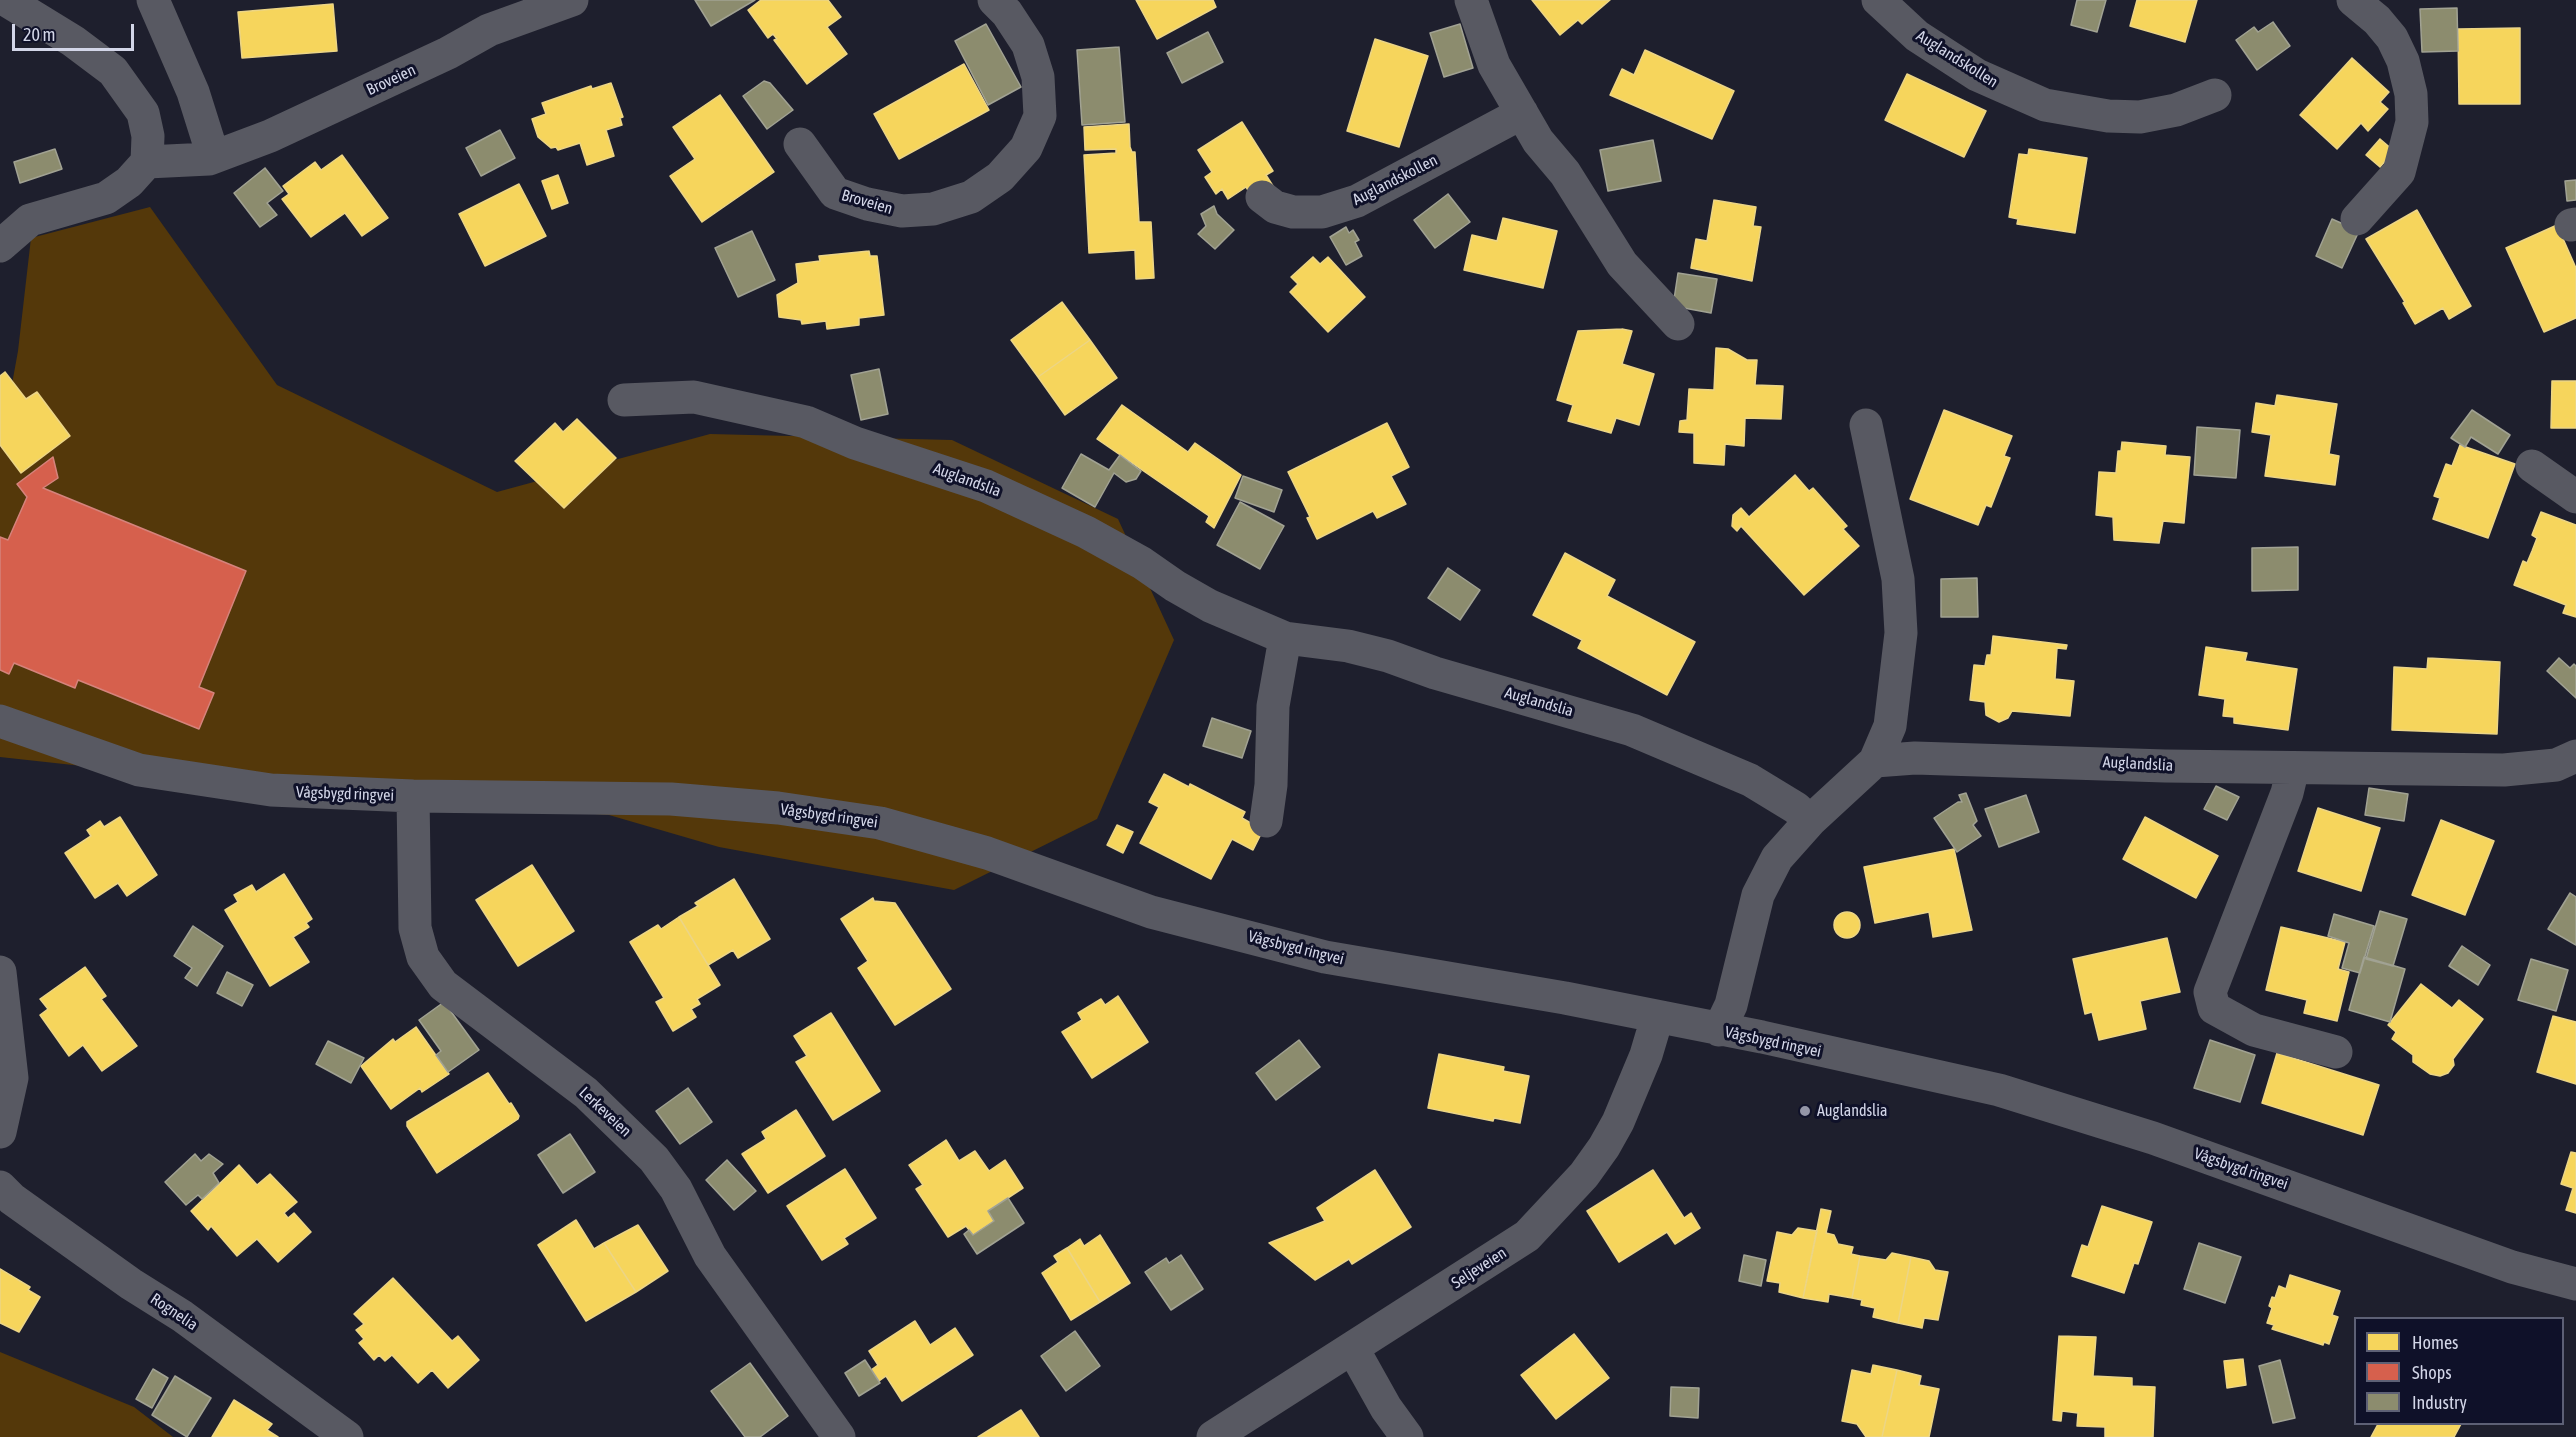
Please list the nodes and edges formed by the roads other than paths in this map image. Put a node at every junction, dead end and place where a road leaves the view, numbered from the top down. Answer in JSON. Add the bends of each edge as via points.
{"nodes":[{"id":1,"x":6,"y":0,"type":"edge"},
{"id":2,"x":153,"y":0,"type":"edge"},
{"id":3,"x":572,"y":0,"type":"edge"},
{"id":4,"x":994,"y":0,"type":"edge"},
{"id":5,"x":1472,"y":0,"type":"edge"},
{"id":6,"x":1878,"y":0,"type":"edge"},
{"id":7,"x":2353,"y":0,"type":"edge"},
{"id":8,"x":2215,"y":95,"type":"dead end"},
{"id":9,"x":1522,"y":113,"type":"junction"},
{"id":10,"x":800,"y":144,"type":"dead end"},
{"id":11,"x":208,"y":159,"type":"junction"},
{"id":12,"x":147,"y":162,"type":"junction"},
{"id":13,"x":1262,"y":198,"type":"dead end"},
{"id":14,"x":2356,"y":219,"type":"dead end"},
{"id":15,"x":0,"y":246,"type":"edge"},
{"id":16,"x":1678,"y":324,"type":"dead end"},
{"id":17,"x":624,"y":400,"type":"dead end"},
{"id":18,"x":1866,"y":425,"type":"dead end"},
{"id":19,"x":2532,"y":466,"type":"dead end"},
{"id":20,"x":2576,"y":497,"type":"edge"},
{"id":21,"x":1285,"y":638,"type":"junction"},
{"id":22,"x":0,"y":721,"type":"edge"},
{"id":23,"x":2576,"y":756,"type":"edge"},
{"id":24,"x":1875,"y":761,"type":"junction"},
{"id":25,"x":2292,"y":768,"type":"junction"},
{"id":26,"x":414,"y":796,"type":"junction"},
{"id":27,"x":1266,"y":821,"type":"dead end"},
{"id":28,"x":1810,"y":821,"type":"junction"},
{"id":29,"x":0,"y":972,"type":"edge"},
{"id":30,"x":1658,"y":1018,"type":"junction"},
{"id":31,"x":1719,"y":1030,"type":"junction"},
{"id":32,"x":2336,"y":1052,"type":"dead end"},
{"id":33,"x":0,"y":1132,"type":"edge"},
{"id":34,"x":0,"y":1187,"type":"edge"},
{"id":35,"x":2576,"y":1284,"type":"edge"},
{"id":36,"x":1353,"y":1348,"type":"junction"},
{"id":37,"x":347,"y":1437,"type":"edge"},
{"id":38,"x":839,"y":1437,"type":"edge"},
{"id":39,"x":1213,"y":1437,"type":"edge"},
{"id":40,"x":1407,"y":1437,"type":"edge"}],
"edges":[{"from":1,"to":12,"type":"street","via":[[113,71],[142,113],[148,136]]},
{"from":2,"to":11,"type":"street","via":[[193,92],[210,146]]},
{"from":3,"to":11,"type":"street","name":"Broveien","via":[[489,30],[270,136]]},
{"from":4,"to":10,"type":"street","name":"Broveien","via":[[1028,45],[1038,77],[1040,116],[1026,148],[1000,177],[970,197],[933,209],[902,211],[835,193]]},
{"from":5,"to":9,"type":"street","via":[[1494,65]]},
{"from":6,"to":8,"type":"street","name":"Auglandskollen","via":[[1917,36],[1977,75],[2045,105],[2108,116],[2140,117],[2176,110]]},
{"from":7,"to":14,"type":"street","via":[[2392,38],[2403,61],[2411,94],[2412,122],[2399,172]]},
{"from":9,"to":13,"type":"street","name":"Auglandskollen","via":[[1366,196],[1322,212],[1293,212]]},
{"from":9,"to":16,"type":"street","via":[[1622,264]]},
{"from":11,"to":12,"type":"street","name":"Broveien"},
{"from":12,"to":15,"type":"street","via":[[129,182],[106,198],[30,220]]},
{"from":17,"to":21,"type":"street","name":"Auglandslia","via":[[694,397],[806,422],[855,443],[986,486],[1086,532],[1210,606]]},
{"from":18,"to":24,"type":"street","via":[[1898,579],[1901,633],[1890,726]]},
{"from":19,"to":20,"type":"street"},
{"from":21,"to":27,"type":"street","via":[[1273,706]]},
{"from":21,"to":28,"type":"street","name":"Auglandslia","via":[[1388,656],[1632,730],[1750,780]]},
{"from":22,"to":26,"type":"street","name":"Vågsbygd ringvei","via":[[139,770],[182,778],[317,794]]},
{"from":23,"to":25,"type":"street","name":"Auglandslia","via":[[2556,765],[2504,770]]},
{"from":24,"to":25,"type":"street","name":"Auglandslia","via":[[1927,758]]},
{"from":24,"to":28,"type":"street"},
{"from":25,"to":32,"type":"street","via":[[2287,793],[2210,992],[2214,1008],[2254,1030]]},
{"from":26,"to":30,"type":"street","name":"Vågsbygd ringvei","via":[[671,799],[778,808],[879,823],[987,853],[1151,912],[1325,957]]},
{"from":26,"to":38,"type":"street","name":"Lerkeveien","via":[[415,928],[423,957],[443,985],[586,1093],[654,1159],[676,1188],[710,1256]]},
{"from":28,"to":31,"type":"street","via":[[1777,858],[1758,895],[1731,1005]]},
{"from":29,"to":33,"type":"street","via":[[12,1077]]},
{"from":30,"to":31,"type":"street","name":"Vågsbygd ringvei"},
{"from":30,"to":36,"type":"street","name":"Seljeveien","via":[[1618,1122],[1584,1175],[1527,1236]]},
{"from":31,"to":35,"type":"street","name":"Vågsbygd ringvei","via":[[1999,1090],[2153,1138],[2512,1266]]},
{"from":34,"to":37,"type":"street","name":"Rognelia"},
{"from":36,"to":39,"type":"street","name":"Seljeveien"},
{"from":36,"to":40,"type":"street"}]}
